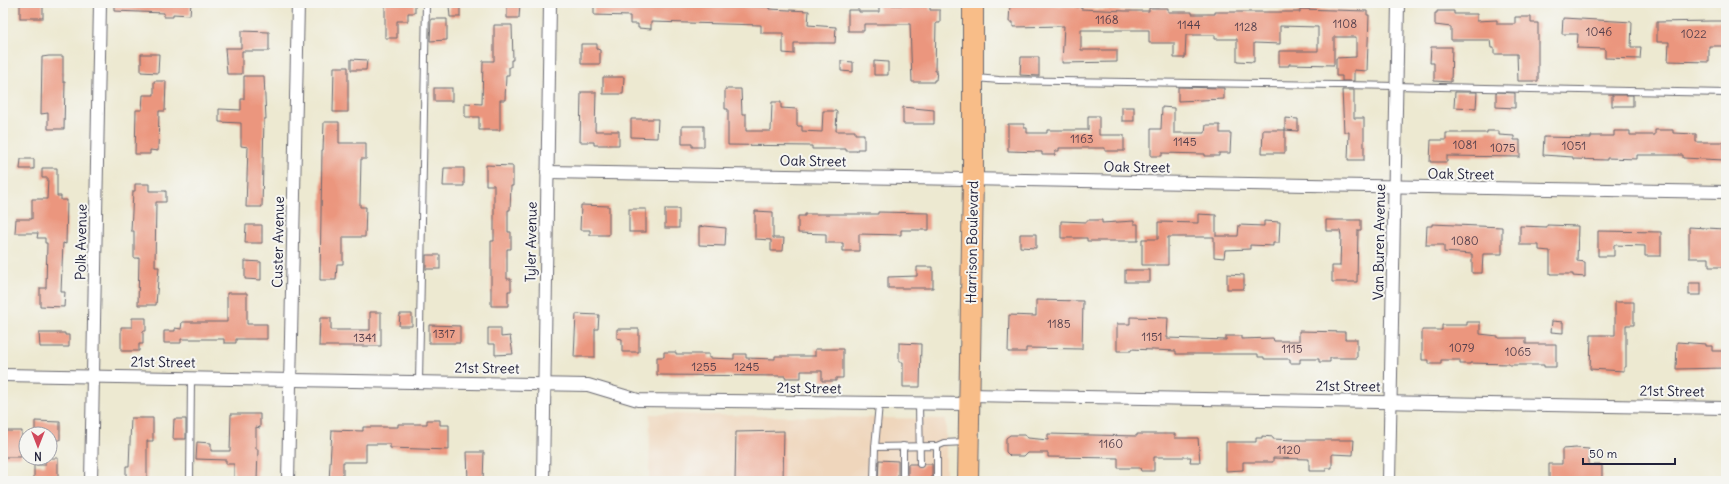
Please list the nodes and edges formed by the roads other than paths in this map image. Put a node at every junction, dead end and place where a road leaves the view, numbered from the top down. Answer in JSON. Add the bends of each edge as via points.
{"nodes":[{"id":1,"x":100,"y":3,"type":"edge"},
{"id":2,"x":298,"y":3,"type":"edge"},
{"id":3,"x":426,"y":3,"type":"edge"},
{"id":4,"x":550,"y":3,"type":"edge"},
{"id":5,"x":973,"y":3,"type":"edge"},
{"id":6,"x":1398,"y":3,"type":"edge"},
{"id":7,"x":973,"y":78,"type":"junction"},
{"id":8,"x":1397,"y":86,"type":"junction"},
{"id":9,"x":1726,"y":93,"type":"edge"},
{"id":10,"x":547,"y":172,"type":"junction"},
{"id":11,"x":973,"y":179,"type":"junction"},
{"id":12,"x":1395,"y":188,"type":"junction"},
{"id":13,"x":1726,"y":192,"type":"edge"},
{"id":14,"x":3,"y":375,"type":"edge"},
{"id":15,"x":93,"y":376,"type":"junction"},
{"id":16,"x":191,"y":378,"type":"junction"},
{"id":17,"x":290,"y":380,"type":"junction"},
{"id":18,"x":419,"y":382,"type":"junction"},
{"id":19,"x":545,"y":384,"type":"junction"},
{"id":20,"x":969,"y":400,"type":"junction"},
{"id":21,"x":1391,"y":401,"type":"junction"},
{"id":22,"x":879,"y":404,"type":"junction"},
{"id":23,"x":920,"y":404,"type":"junction"},
{"id":24,"x":1726,"y":408,"type":"edge"},
{"id":25,"x":969,"y":442,"type":"junction"},
{"id":26,"x":903,"y":446,"type":"junction"},
{"id":27,"x":920,"y":446,"type":"junction"},
{"id":28,"x":937,"y":446,"type":"junction"},
{"id":29,"x":875,"y":447,"type":"junction"},
{"id":30,"x":920,"y":464,"type":"dead end"},
{"id":31,"x":91,"y":481,"type":"edge"},
{"id":32,"x":190,"y":481,"type":"edge"},
{"id":33,"x":288,"y":481,"type":"edge"},
{"id":34,"x":543,"y":481,"type":"edge"},
{"id":35,"x":874,"y":481,"type":"edge"},
{"id":36,"x":903,"y":481,"type":"edge"},
{"id":37,"x":937,"y":481,"type":"edge"},
{"id":38,"x":968,"y":481,"type":"edge"},
{"id":39,"x":1390,"y":481,"type":"edge"}],
"edges":[{"from":1,"to":15,"type":"street","name":"Polk Avenue"},
{"from":2,"to":17,"type":"street","name":"Custer Avenue"},
{"from":3,"to":18,"type":"lane"},
{"from":4,"to":10,"type":"street","name":"Tyler Avenue"},
{"from":5,"to":7,"type":"main road","name":"Harrison Boulevard"},
{"from":6,"to":8,"type":"street","name":"Van Buren Avenue"},
{"from":7,"to":8,"type":"lane"},
{"from":7,"to":11,"type":"main road","name":"Harrison Boulevard"},
{"from":8,"to":9,"type":"lane"},
{"from":8,"to":12,"type":"street","name":"Van Buren Avenue"},
{"from":10,"to":11,"type":"street","name":"Oak Street"},
{"from":10,"to":19,"type":"street","name":"Tyler Avenue"},
{"from":11,"to":12,"type":"street","name":"Oak Street"},
{"from":11,"to":20,"type":"main road","name":"Harrison Boulevard"},
{"from":12,"to":13,"type":"street","name":"Oak Street"},
{"from":12,"to":21,"type":"street","name":"Van Buren Avenue"},
{"from":14,"to":15,"type":"street","name":"21st Street"},
{"from":15,"to":16,"type":"street","name":"21st Street"},
{"from":15,"to":31,"type":"street","name":"Polk Avenue"},
{"from":16,"to":17,"type":"street","name":"21st Street"},
{"from":16,"to":32,"type":"lane"},
{"from":17,"to":18,"type":"street","name":"21st Street"},
{"from":17,"to":33,"type":"street","name":"Custer Avenue"},
{"from":18,"to":19,"type":"street","name":"21st Street"},
{"from":19,"to":22,"type":"street","name":"21st Street","via":[[588,385],[638,400]]},
{"from":19,"to":34,"type":"street","name":"Tyler Avenue"},
{"from":20,"to":21,"type":"street","name":"21st Street"},
{"from":20,"to":23,"type":"street","name":"21st Street"},
{"from":20,"to":25,"type":"main road","name":"Harrison Boulevard"},
{"from":21,"to":24,"type":"street","name":"21st Street"},
{"from":21,"to":39,"type":"street","name":"Van Buren Avenue"},
{"from":22,"to":23,"type":"street","name":"21st Street"},
{"from":22,"to":29,"type":"lane"},
{"from":23,"to":27,"type":"lane"},
{"from":25,"to":28,"type":"lane","via":[[944,443]]},
{"from":25,"to":38,"type":"main road","name":"Harrison Boulevard"},
{"from":26,"to":27,"type":"lane"},
{"from":26,"to":29,"type":"lane"},
{"from":26,"to":36,"type":"lane"},
{"from":27,"to":28,"type":"lane"},
{"from":27,"to":30,"type":"lane"},
{"from":28,"to":37,"type":"lane"},
{"from":29,"to":35,"type":"lane"}]}
